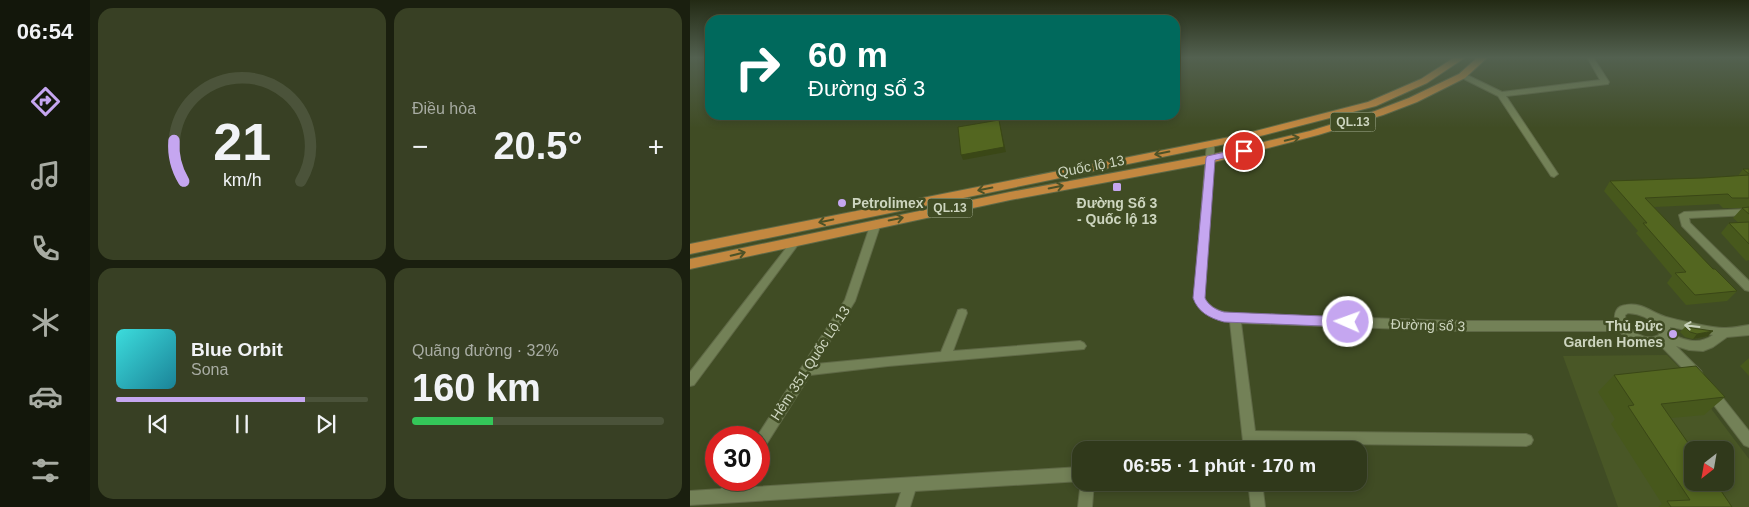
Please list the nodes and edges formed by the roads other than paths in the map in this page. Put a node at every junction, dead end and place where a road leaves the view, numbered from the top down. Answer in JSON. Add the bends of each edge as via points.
{"nodes":[{"id":1,"x":1425,"y":81,"type":"edge"},
{"id":2,"x":1452,"y":81,"type":"edge"},
{"id":3,"x":1472,"y":81,"type":"edge"},
{"id":4,"x":1605,"y":81,"type":"edge"},
{"id":5,"x":1501,"y":94,"type":"junction"},
{"id":6,"x":1210,"y":145,"type":"junction"},
{"id":7,"x":1210,"y":158,"type":"junction"},
{"id":8,"x":1554,"y":174,"type":"dead end"},
{"id":9,"x":1749,"y":212,"type":"edge"},
{"id":10,"x":876,"y":223,"type":"junction"},
{"id":11,"x":797,"y":240,"type":"junction"},
{"id":12,"x":690,"y":249,"type":"edge"},
{"id":13,"x":690,"y":264,"type":"edge"},
{"id":14,"x":1749,"y":287,"type":"edge"},
{"id":15,"x":962,"y":313,"type":"dead end"},
{"id":16,"x":1235,"y":318,"type":"junction"},
{"id":17,"x":1659,"y":320,"type":"junction"},
{"id":18,"x":1621,"y":326,"type":"junction"},
{"id":19,"x":1749,"y":330,"type":"edge"},
{"id":20,"x":1724,"y":333,"type":"junction"},
{"id":21,"x":1663,"y":339,"type":"junction"},
{"id":22,"x":1080,"y":346,"type":"dead end"},
{"id":23,"x":945,"y":357,"type":"junction"},
{"id":24,"x":806,"y":370,"type":"junction"},
{"id":25,"x":690,"y":381,"type":"edge"},
{"id":26,"x":770,"y":427,"type":"edge"},
{"id":27,"x":1526,"y":440,"type":"dead end"},
{"id":28,"x":1749,"y":440,"type":"edge"},
{"id":29,"x":1251,"y":441,"type":"edge"},
{"id":30,"x":1367,"y":442,"type":"edge"},
{"id":31,"x":1072,"y":475,"type":"edge"},
{"id":32,"x":910,"y":484,"type":"junction"},
{"id":33,"x":728,"y":491,"type":"edge"},
{"id":34,"x":1086,"y":491,"type":"edge"},
{"id":35,"x":1256,"y":491,"type":"edge"},
{"id":36,"x":725,"y":495,"type":"junction"},
{"id":37,"x":690,"y":498,"type":"edge"},
{"id":38,"x":903,"y":507,"type":"edge"},
{"id":39,"x":1085,"y":507,"type":"edge"},
{"id":40,"x":1258,"y":507,"type":"edge"}],
"edges":[{"from":1,"to":6,"type":"highway","name":"Quốc lộ 13","number":"QL.13","via":[[1372,104]]},
{"from":7,"to":2,"type":"highway","name":"Quốc lộ 13","number":"QL.13","one_way":true,"via":[[1370,116]]},
{"from":3,"to":5,"type":"street"},
{"from":4,"to":5,"type":"street"},
{"from":5,"to":8,"type":"street"},
{"from":6,"to":7,"type":"street","name":"Đường sổ 3"},
{"from":6,"to":12,"type":"highway","name":"Quốc lộ 13","number":"QL.13","one_way":true},
{"from":10,"to":7,"type":"highway","name":"Quốc lộ 13","number":"QL.13","one_way":true},
{"from":7,"to":16,"type":"street","name":"Đường sổ 3","via":[[1199,298],[1202,305],[1214,314]]},
{"from":9,"to":14,"type":"street","via":[[1684,215],[1685,224]]},
{"from":10,"to":11,"type":"highway","name":"Quốc lộ 13","number":"QL.13"},
{"from":10,"to":24,"type":"street","name":"Hẻm 351 Quốc Lộ 13","via":[[850,301]]},
{"from":13,"to":11,"type":"highway","name":"Quốc lộ 13","number":"QL.13","one_way":true},
{"from":11,"to":25,"type":"street"},
{"from":15,"to":23,"type":"street"},
{"from":16,"to":18,"type":"street","name":"Đường sổ 3","via":[[1460,326]]},
{"from":16,"to":29,"type":"street"},
{"from":17,"to":18,"type":"street","via":[[1644,311],[1626,309],[1620,313]]},
{"from":20,"to":17,"type":"street","one_way":true},
{"from":17,"to":21,"type":"street","via":[[1666,332]]},
{"from":18,"to":21,"type":"street","via":[[1641,340],[1653,342]]},
{"from":19,"to":20,"type":"street"},
{"from":20,"to":21,"type":"street","via":[[1702,347]]},
{"from":21,"to":28,"type":"street","via":[[1699,376]]},
{"from":22,"to":23,"type":"street"},
{"from":23,"to":24,"type":"street"},
{"from":24,"to":26,"type":"street","name":"Hẻm 351 Quốc Lộ 13"},
{"from":27,"to":30,"type":"street"},
{"from":31,"to":32,"type":"street"},
{"from":32,"to":36,"type":"street"},
{"from":32,"to":38,"type":"street"},
{"from":33,"to":36,"type":"street"},
{"from":34,"to":39,"type":"street"},
{"from":35,"to":40,"type":"street"},
{"from":36,"to":37,"type":"street"}]}
